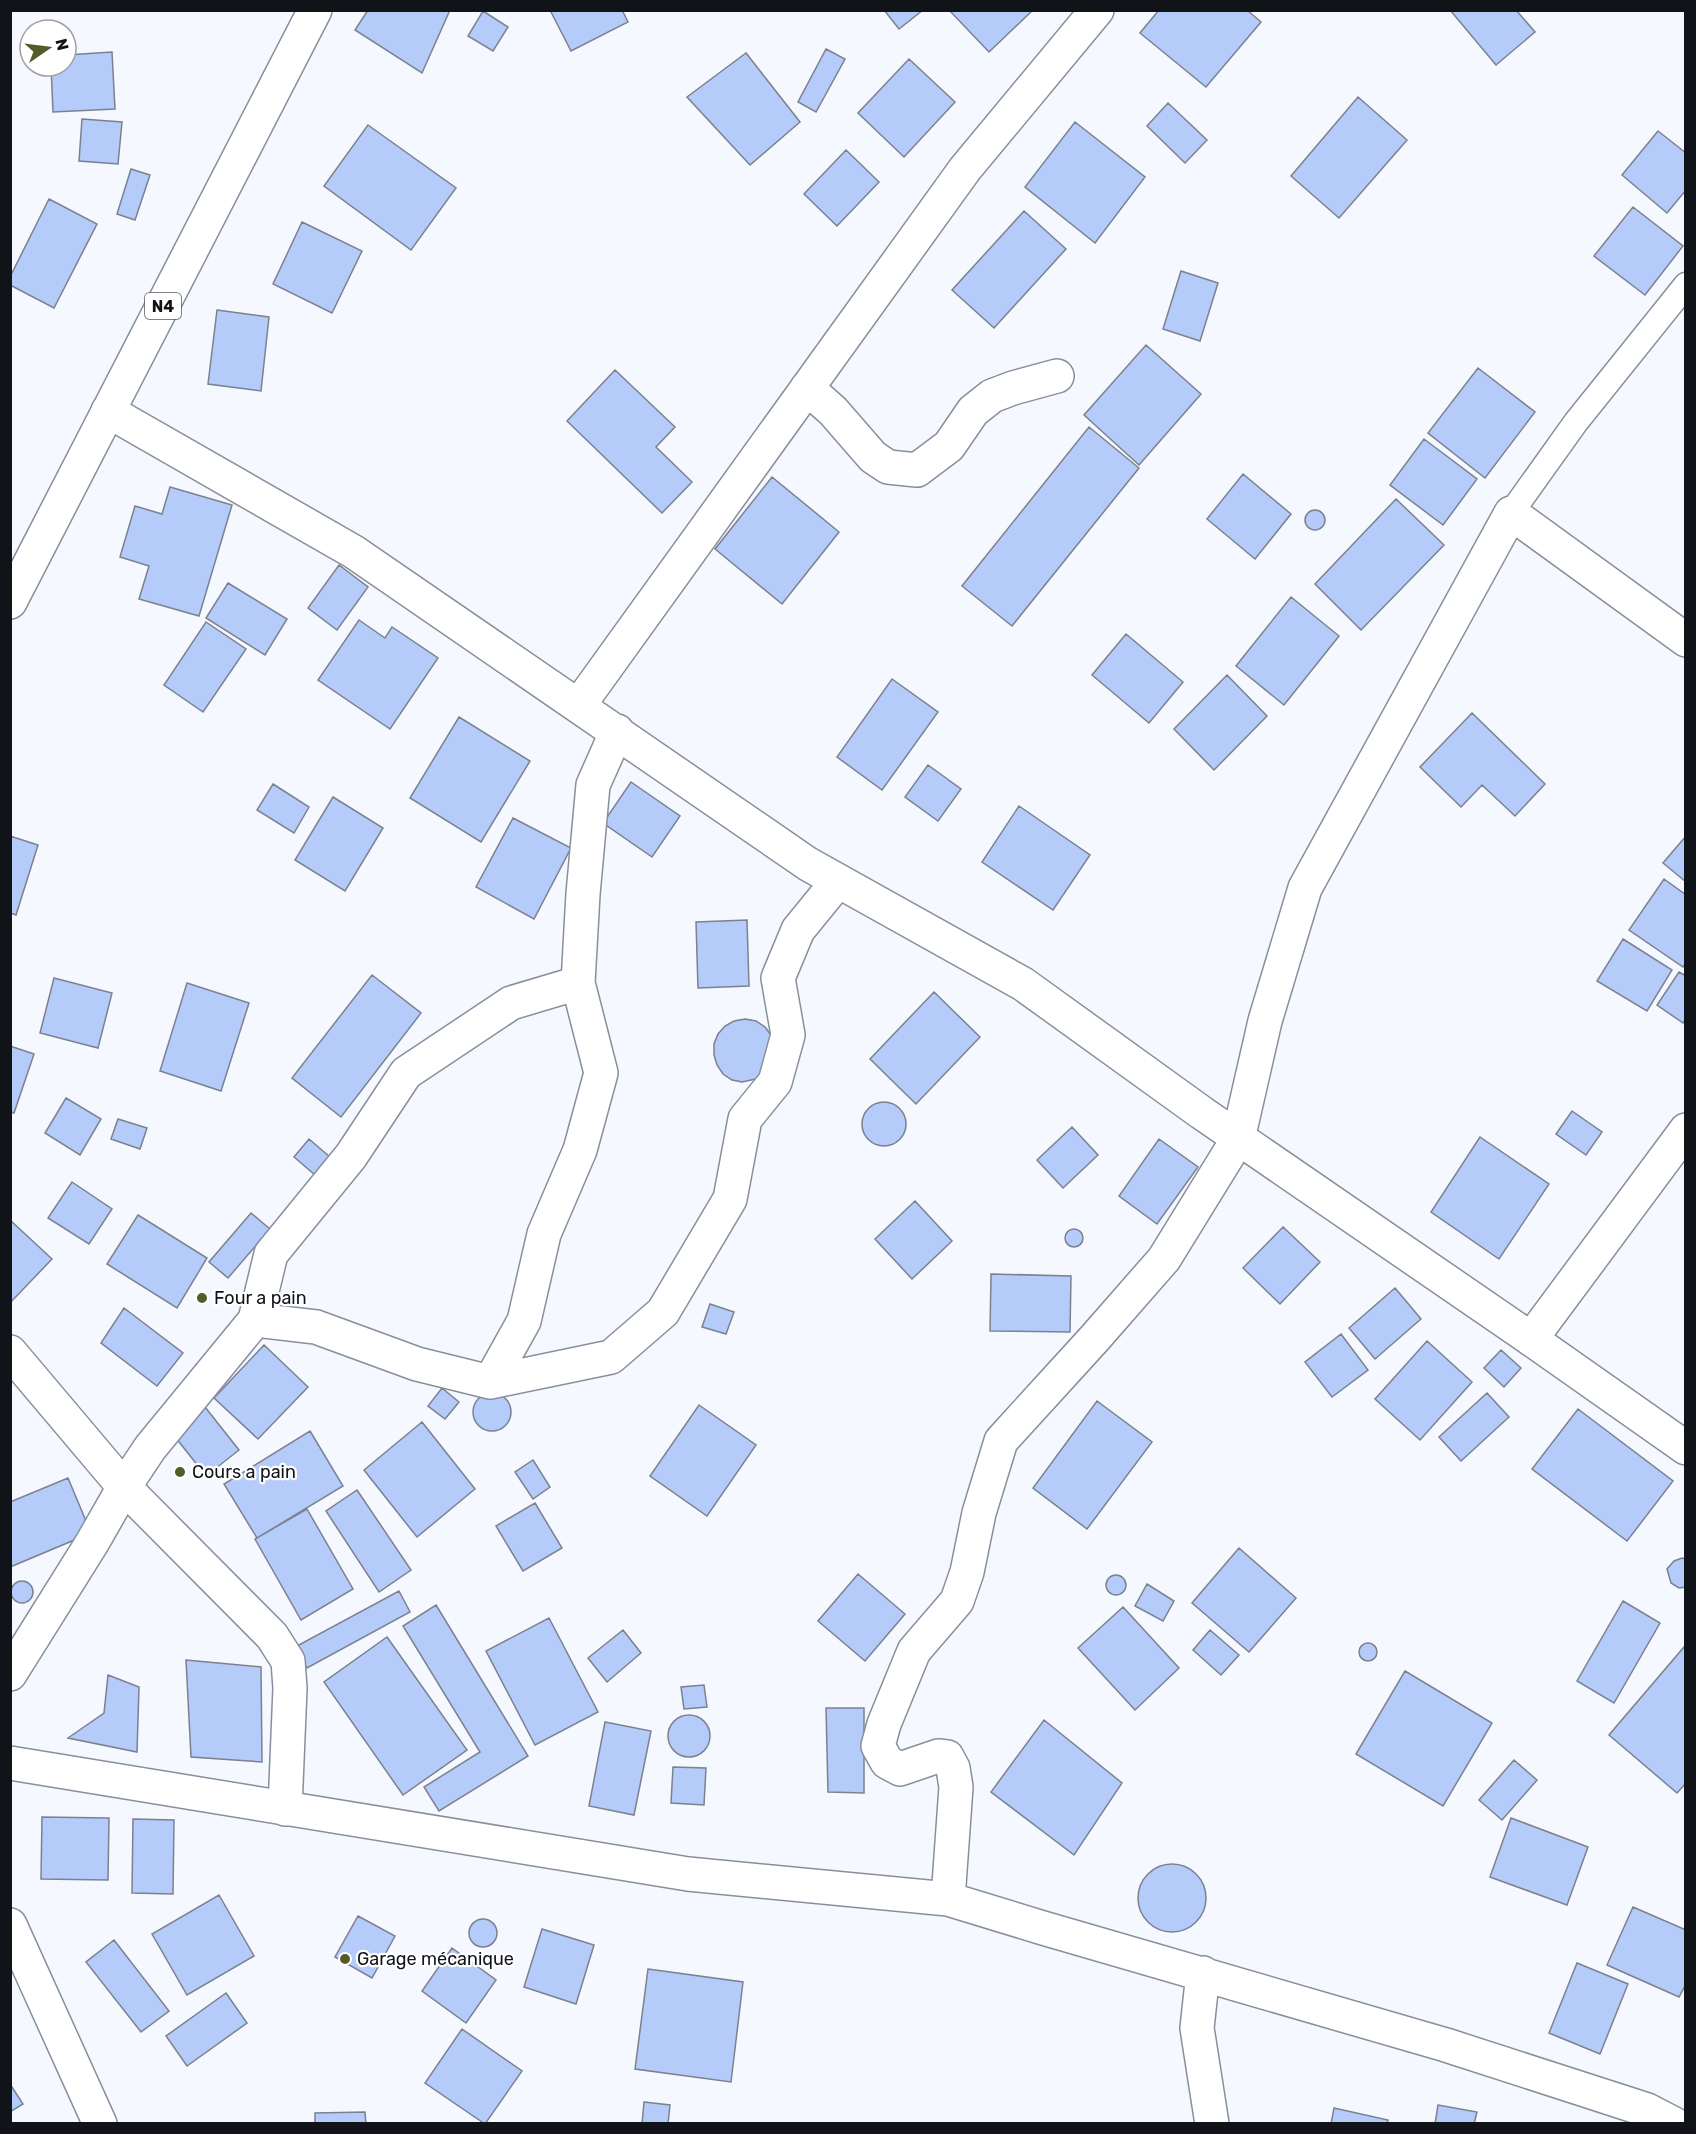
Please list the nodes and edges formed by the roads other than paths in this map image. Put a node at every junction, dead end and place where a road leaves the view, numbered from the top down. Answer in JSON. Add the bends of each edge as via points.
{"nodes":[{"id":1,"x":315,"y":10,"type":"edge"},
{"id":2,"x":1097,"y":10,"type":"edge"},
{"id":3,"x":1686,"y":285,"type":"edge"},
{"id":4,"x":1057,"y":376,"type":"dead end"},
{"id":5,"x":807,"y":388,"type":"junction"},
{"id":6,"x":108,"y":411,"type":"junction"},
{"id":7,"x":1511,"y":513,"type":"junction"},
{"id":8,"x":10,"y":602,"type":"edge"},
{"id":9,"x":1686,"y":640,"type":"edge"},
{"id":10,"x":579,"y":705,"type":"junction"},
{"id":11,"x":617,"y":731,"type":"junction"},
{"id":12,"x":838,"y":881,"type":"junction"},
{"id":13,"x":578,"y":983,"type":"junction"},
{"id":14,"x":1686,"y":1130,"type":"edge"},
{"id":15,"x":1238,"y":1139,"type":"junction"},
{"id":16,"x":255,"y":1320,"type":"junction"},
{"id":17,"x":1531,"y":1339,"type":"junction"},
{"id":18,"x":10,"y":1352,"type":"edge"},
{"id":19,"x":489,"y":1382,"type":"junction"},
{"id":20,"x":1684,"y":1445,"type":"edge"},
{"id":21,"x":124,"y":1487,"type":"junction"},
{"id":22,"x":10,"y":1674,"type":"edge"},
{"id":23,"x":10,"y":1763,"type":"edge"},
{"id":24,"x":285,"y":1809,"type":"junction"},
{"id":25,"x":948,"y":1899,"type":"junction"},
{"id":26,"x":10,"y":1925,"type":"edge"},
{"id":27,"x":1203,"y":1973,"type":"junction"},
{"id":28,"x":100,"y":2124,"type":"edge"},
{"id":29,"x":1212,"y":2124,"type":"edge"},
{"id":30,"x":1674,"y":2124,"type":"edge"}],
"edges":[{"from":1,"to":6,"type":"main road","number":"N4"},
{"from":2,"to":5,"type":"main road","via":[[965,169]]},
{"from":3,"to":7,"type":"lane","via":[[1576,422]]},
{"from":4,"to":5,"type":"main road","via":[[992,396],[973,411],[949,446],[916,470],[888,467],[873,457]]},
{"from":5,"to":10,"type":"main road"},
{"from":6,"to":8,"type":"main road","number":"N4"},
{"from":6,"to":10,"type":"main road","via":[[354,552]]},
{"from":7,"to":9,"type":"main road"},
{"from":7,"to":15,"type":"main road","via":[[1305,888],[1265,1021]]},
{"from":10,"to":11,"type":"main road"},
{"from":11,"to":12,"type":"main road"},
{"from":11,"to":13,"type":"main road","via":[[593,785]]},
{"from":12,"to":15,"type":"main road","via":[[1023,984]]},
{"from":12,"to":19,"type":"main road","via":[[798,930],[778,978],[788,1035],[775,1082],[745,1119],[730,1199],[663,1312],[611,1357]]},
{"from":13,"to":16,"type":"main road","via":[[511,1003],[406,1073],[351,1156],[271,1254]]},
{"from":13,"to":19,"type":"main road","via":[[601,1073],[580,1150],[544,1234],[524,1321]]},
{"from":14,"to":17,"type":"main road"},
{"from":15,"to":17,"type":"main road"},
{"from":15,"to":25,"type":"main road","via":[[1164,1259],[1001,1441],[957,1601],[914,1651],[884,1724],[878,1746],[887,1762],[900,1769],[938,1756],[947,1757],[953,1768],[956,1787]]},
{"from":16,"to":19,"type":"main road","via":[[316,1327],[417,1364]]},
{"from":16,"to":21,"type":"main road"},
{"from":17,"to":20,"type":"main road"},
{"from":18,"to":21,"type":"main road"},
{"from":21,"to":22,"type":"main road"},
{"from":21,"to":24,"type":"main road","via":[[272,1636],[288,1661]]},
{"from":23,"to":24,"type":"main road"},
{"from":24,"to":25,"type":"main road","via":[[688,1874]]},
{"from":25,"to":27,"type":"main road"},
{"from":26,"to":28,"type":"main road"},
{"from":27,"to":29,"type":"main road","via":[[1197,2028]]},
{"from":27,"to":30,"type":"main road","via":[[1446,2045],[1647,2110]]}]}
